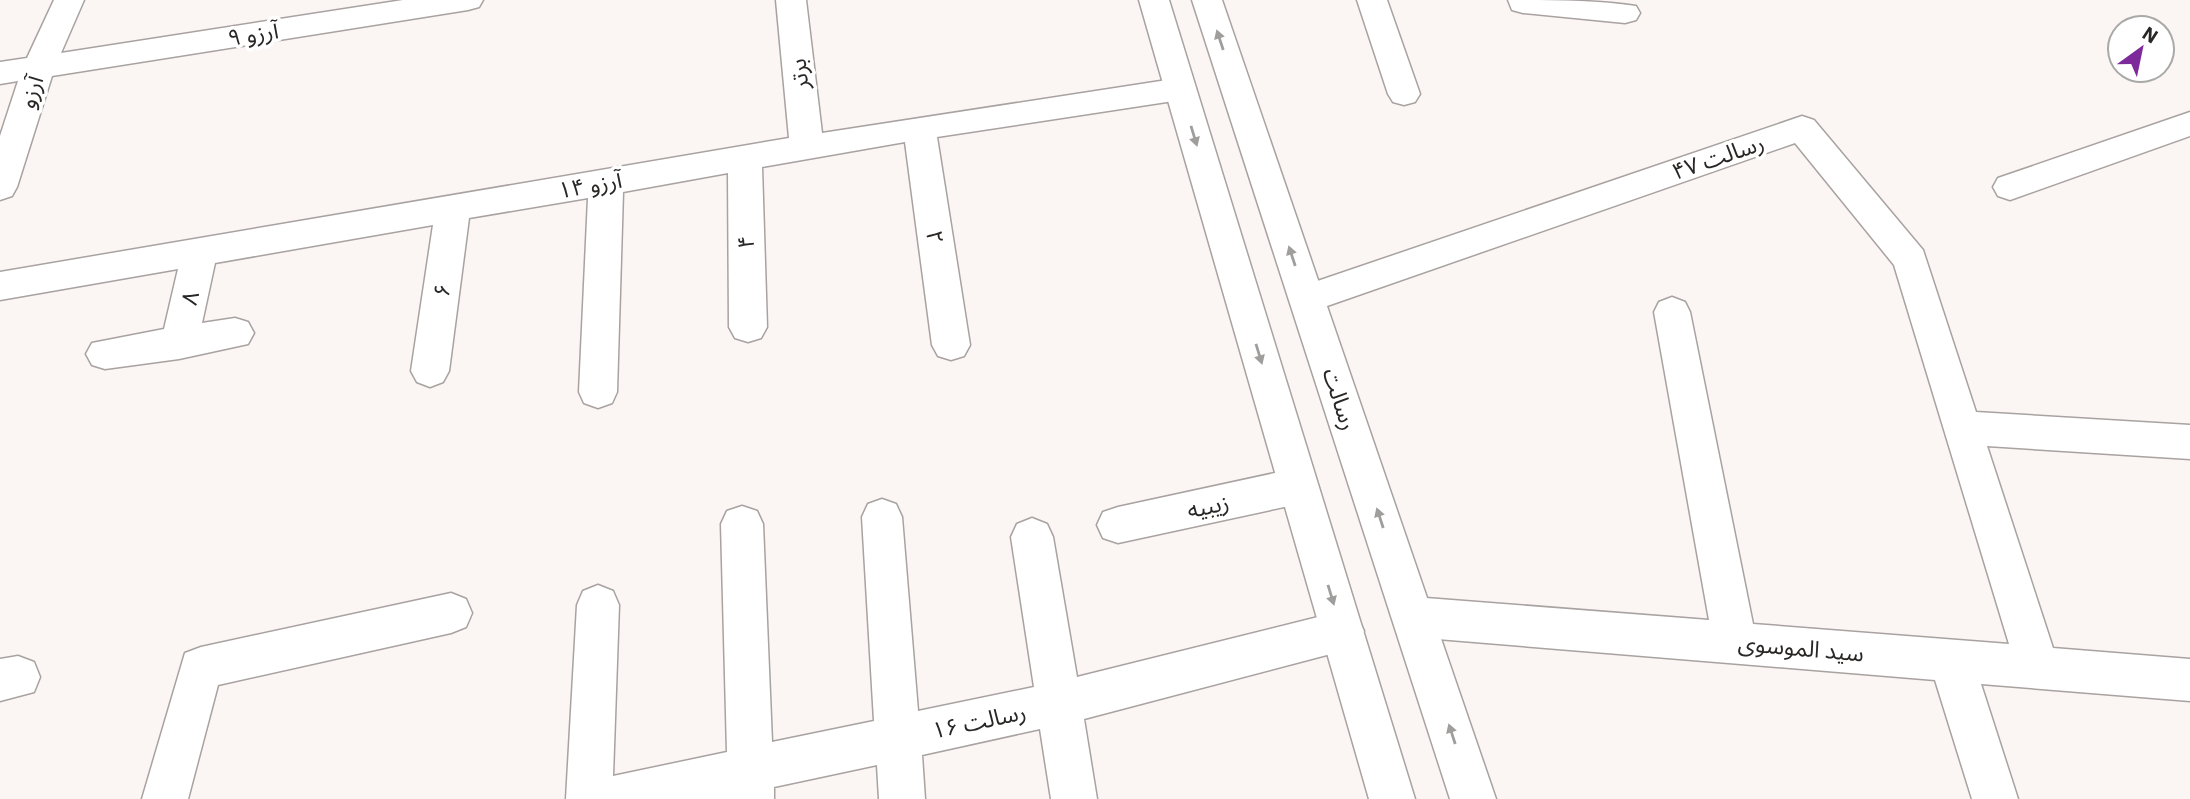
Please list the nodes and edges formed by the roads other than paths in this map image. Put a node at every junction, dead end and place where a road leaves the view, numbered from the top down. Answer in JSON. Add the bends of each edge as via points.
{"nodes":[{"id":1,"x":69,"y":0,"type":"edge"},
{"id":2,"x":468,"y":0,"type":"edge"},
{"id":3,"x":791,"y":0,"type":"edge"},
{"id":4,"x":1154,"y":0,"type":"edge"},
{"id":5,"x":1207,"y":0,"type":"edge"},
{"id":6,"x":1371,"y":0,"type":"edge"},
{"id":7,"x":1523,"y":2,"type":"edge"},
{"id":8,"x":1625,"y":13,"type":"dead end"},
{"id":9,"x":39,"y":67,"type":"junction"},
{"id":10,"x":0,"y":73,"type":"edge"},
{"id":11,"x":1180,"y":89,"type":"junction"},
{"id":12,"x":1404,"y":94,"type":"dead end"},
{"id":13,"x":2190,"y":124,"type":"edge"},
{"id":14,"x":919,"y":128,"type":"junction"},
{"id":15,"x":807,"y":148,"type":"junction"},
{"id":16,"x":745,"y":158,"type":"junction"},
{"id":17,"x":607,"y":182,"type":"junction"},
{"id":18,"x":0,"y":187,"type":"edge"},
{"id":19,"x":2010,"y":187,"type":"dead end"},
{"id":20,"x":453,"y":209,"type":"junction"},
{"id":21,"x":200,"y":251,"type":"junction"},
{"id":22,"x":0,"y":286,"type":"edge"},
{"id":23,"x":1307,"y":299,"type":"junction"},
{"id":24,"x":1672,"y":312,"type":"dead end"},
{"id":25,"x":748,"y":327,"type":"dead end"},
{"id":26,"x":235,"y":334,"type":"dead end"},
{"id":27,"x":179,"y":344,"type":"junction"},
{"id":28,"x":951,"y":345,"type":"dead end"},
{"id":29,"x":105,"y":354,"type":"dead end"},
{"id":30,"x":430,"y":371,"type":"dead end"},
{"id":31,"x":598,"y":392,"type":"dead end"},
{"id":32,"x":1961,"y":428,"type":"junction"},
{"id":33,"x":2190,"y":442,"type":"edge"},
{"id":34,"x":1298,"y":486,"type":"junction"},
{"id":35,"x":882,"y":517,"type":"dead end"},
{"id":36,"x":742,"y":524,"type":"dead end"},
{"id":37,"x":1118,"y":526,"type":"dead end"},
{"id":38,"x":1032,"y":537,"type":"dead end"},
{"id":39,"x":598,"y":605,"type":"dead end"},
{"id":40,"x":451,"y":612,"type":"dead end"},
{"id":41,"x":1413,"y":617,"type":"junction"},
{"id":42,"x":1342,"y":631,"type":"junction"},
{"id":43,"x":1735,"y":643,"type":"junction"},
{"id":44,"x":1951,"y":661,"type":"junction"},
{"id":45,"x":2038,"y":668,"type":"junction"},
{"id":46,"x":2190,"y":680,"type":"edge"},
{"id":47,"x":1057,"y":704,"type":"junction"},
{"id":48,"x":897,"y":738,"type":"junction"},
{"id":49,"x":751,"y":784,"type":"edge"},
{"id":50,"x":165,"y":799,"type":"edge"},
{"id":51,"x":589,"y":799,"type":"edge"},
{"id":52,"x":613,"y":799,"type":"edge"},
{"id":53,"x":902,"y":799,"type":"edge"},
{"id":54,"x":1074,"y":799,"type":"edge"},
{"id":55,"x":1392,"y":799,"type":"edge"},
{"id":56,"x":1473,"y":799,"type":"edge"},
{"id":57,"x":1996,"y":799,"type":"edge"}],
"edges":[{"from":1,"to":9,"type":"street","name":"آرزو"},
{"from":2,"to":9,"type":"street","name":"۹ آرزو"},
{"from":3,"to":15,"type":"street","name":"برتر"},
{"from":4,"to":11,"type":"street"},
{"from":23,"to":5,"type":"street","name":"رسالت","one_way":true},
{"from":6,"to":12,"type":"street"},
{"from":7,"to":8,"type":"street"},
{"from":9,"to":10,"type":"street","name":"۹ آرزو"},
{"from":9,"to":18,"type":"street","name":"آرزو"},
{"from":11,"to":14,"type":"street","name":"۱۴ آرزو"},
{"from":11,"to":34,"type":"street","one_way":true},
{"from":13,"to":19,"type":"street"},
{"from":14,"to":15,"type":"street","name":"۱۴ آرزو"},
{"from":14,"to":28,"type":"street","name":"۲"},
{"from":15,"to":16,"type":"street","name":"۱۴ آرزو"},
{"from":16,"to":17,"type":"street","name":"۱۴ آرزو"},
{"from":16,"to":25,"type":"street","name":"۴"},
{"from":17,"to":20,"type":"street","name":"۱۴ آرزو"},
{"from":17,"to":31,"type":"street"},
{"from":20,"to":21,"type":"street","name":"۱۴ آرزو"},
{"from":20,"to":30,"type":"street","name":"۶"},
{"from":21,"to":22,"type":"street","name":"۱۴ آرزو"},
{"from":21,"to":27,"type":"street","name":"۸"},
{"from":23,"to":32,"type":"street","name":"رسالت ۴۷","via":[[1801,128],[1910,260]]},
{"from":41,"to":23,"type":"street","name":"رسالت","one_way":true},
{"from":24,"to":43,"type":"street"},
{"from":26,"to":27,"type":"street"},
{"from":27,"to":29,"type":"street"},
{"from":32,"to":33,"type":"street"},
{"from":32,"to":45,"type":"street"},
{"from":34,"to":37,"type":"street","name":"زیبیه"},
{"from":34,"to":42,"type":"street","one_way":true},
{"from":35,"to":48,"type":"street"},
{"from":36,"to":49,"type":"street"},
{"from":38,"to":47,"type":"street"},
{"from":39,"to":51,"type":"street"},
{"from":40,"to":50,"type":"street","via":[[201,668]]},
{"from":41,"to":43,"type":"street","name":"سید الموسوی"},
{"from":56,"to":41,"type":"street","name":"رسالت","one_way":true},
{"from":42,"to":47,"type":"street","name":"رسالت ۱۶"},
{"from":42,"to":55,"type":"street"},
{"from":43,"to":44,"type":"street","name":"سید الموسوی"},
{"from":44,"to":45,"type":"street","name":"سید الموسوی"},
{"from":44,"to":57,"type":"street"},
{"from":45,"to":46,"type":"street","name":"سید الموسوی"},
{"from":47,"to":48,"type":"street","name":"رسالت ۱۶"},
{"from":47,"to":54,"type":"street"},
{"from":48,"to":49,"type":"street","name":"رسالت ۱۶"},
{"from":48,"to":53,"type":"street"},
{"from":49,"to":52,"type":"street","name":"رسالت ۱۶"}]}
